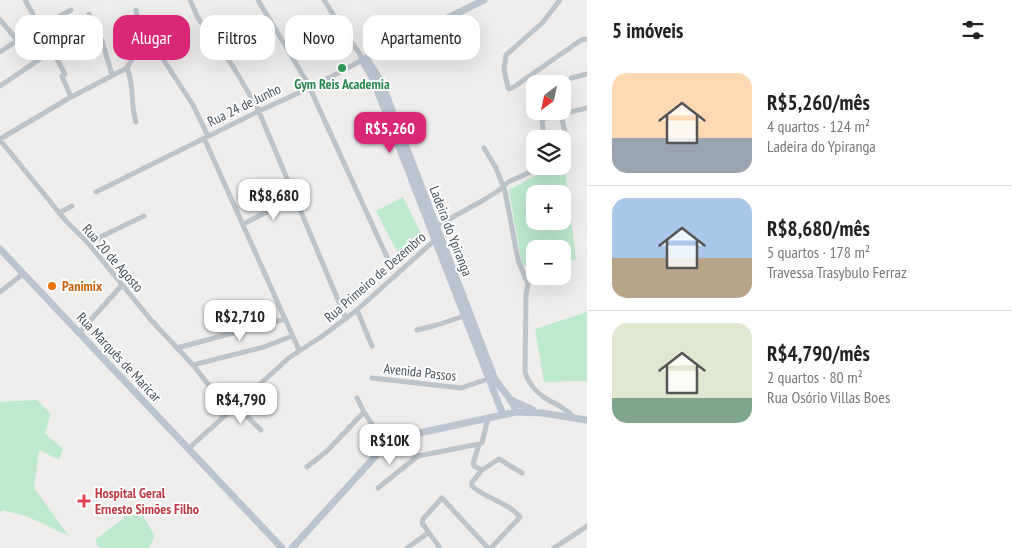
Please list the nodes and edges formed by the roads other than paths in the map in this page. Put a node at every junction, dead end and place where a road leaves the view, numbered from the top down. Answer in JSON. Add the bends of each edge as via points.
{"nodes":[{"id":1,"x":25,"y":0,"type":"edge"},
{"id":2,"x":190,"y":0,"type":"edge"},
{"id":3,"x":258,"y":0,"type":"edge"},
{"id":4,"x":324,"y":0,"type":"edge"},
{"id":5,"x":484,"y":0,"type":"edge"},
{"id":6,"x":560,"y":0,"type":"edge"},
{"id":7,"x":71,"y":10,"type":"dead end"},
{"id":8,"x":136,"y":10,"type":"dead end"},
{"id":9,"x":33,"y":15,"type":"edge"},
{"id":10,"x":62,"y":15,"type":"edge"},
{"id":11,"x":452,"y":15,"type":"edge"},
{"id":12,"x":0,"y":20,"type":"edge"},
{"id":13,"x":15,"y":38,"type":"edge"},
{"id":14,"x":587,"y":38,"type":"edge"},
{"id":15,"x":15,"y":43,"type":"edge"},
{"id":16,"x":103,"y":44,"type":"edge"},
{"id":17,"x":0,"y":52,"type":"edge"},
{"id":18,"x":363,"y":57,"type":"joint"},
{"id":19,"x":38,"y":60,"type":"edge"},
{"id":20,"x":57,"y":60,"type":"edge"},
{"id":21,"x":164,"y":60,"type":"edge"},
{"id":22,"x":365,"y":60,"type":"edge"},
{"id":23,"x":127,"y":68,"type":"junction"},
{"id":24,"x":587,"y":74,"type":"edge"},
{"id":25,"x":112,"y":75,"type":"junction"},
{"id":26,"x":571,"y":78,"type":"dead end"},
{"id":27,"x":0,"y":86,"type":"edge"},
{"id":28,"x":310,"y":88,"type":"junction"},
{"id":29,"x":71,"y":97,"type":"junction"},
{"id":30,"x":587,"y":108,"type":"edge"},
{"id":31,"x":259,"y":111,"type":"junction"},
{"id":32,"x":571,"y":112,"type":"edge"},
{"id":33,"x":136,"y":122,"type":"dead end"},
{"id":34,"x":206,"y":137,"type":"junction"},
{"id":35,"x":0,"y":139,"type":"edge"},
{"id":36,"x":484,"y":148,"type":"dead end"},
{"id":37,"x":526,"y":174,"type":"edge"},
{"id":38,"x":503,"y":186,"type":"junction"},
{"id":39,"x":96,"y":192,"type":"dead end"},
{"id":40,"x":295,"y":198,"type":"junction"},
{"id":41,"x":72,"y":206,"type":"dead end"},
{"id":42,"x":59,"y":213,"type":"junction"},
{"id":43,"x":144,"y":216,"type":"dead end"},
{"id":44,"x":243,"y":224,"type":"junction"},
{"id":45,"x":433,"y":228,"type":"junction"},
{"id":46,"x":437,"y":238,"type":"junction"},
{"id":47,"x":88,"y":242,"type":"junction"},
{"id":48,"x":0,"y":249,"type":"edge"},
{"id":49,"x":386,"y":257,"type":"dead end"},
{"id":50,"x":23,"y":274,"type":"junction"},
{"id":51,"x":526,"y":279,"type":"edge"},
{"id":52,"x":122,"y":285,"type":"junction"},
{"id":53,"x":528,"y":285,"type":"edge"},
{"id":54,"x":0,"y":292,"type":"edge"},
{"id":55,"x":357,"y":310,"type":"junction"},
{"id":56,"x":467,"y":315,"type":"junction"},
{"id":57,"x":285,"y":319,"type":"junction"},
{"id":58,"x":346,"y":319,"type":"junction"},
{"id":59,"x":417,"y":330,"type":"dead end"},
{"id":60,"x":79,"y":333,"type":"junction"},
{"id":61,"x":292,"y":336,"type":"junction"},
{"id":62,"x":372,"y":346,"type":"dead end"},
{"id":63,"x":178,"y":348,"type":"junction"},
{"id":64,"x":299,"y":350,"type":"junction"},
{"id":65,"x":193,"y":365,"type":"junction"},
{"id":66,"x":372,"y":378,"type":"dead end"},
{"id":67,"x":491,"y":378,"type":"junction"},
{"id":68,"x":211,"y":388,"type":"dead end"},
{"id":69,"x":357,"y":398,"type":"dead end"},
{"id":70,"x":511,"y":400,"type":"junction"},
{"id":71,"x":235,"y":405,"type":"junction"},
{"id":72,"x":364,"y":412,"type":"junction"},
{"id":73,"x":516,"y":412,"type":"junction"},
{"id":74,"x":542,"y":413,"type":"junction"},
{"id":75,"x":502,"y":415,"type":"junction"},
{"id":76,"x":573,"y":417,"type":"junction"},
{"id":77,"x":488,"y":418,"type":"junction"},
{"id":78,"x":587,"y":420,"type":"edge"},
{"id":79,"x":261,"y":430,"type":"dead end"},
{"id":80,"x":479,"y":444,"type":"junction"},
{"id":81,"x":386,"y":445,"type":"junction"},
{"id":82,"x":188,"y":449,"type":"junction"},
{"id":83,"x":307,"y":466,"type":"dead end"},
{"id":84,"x":482,"y":470,"type":"junction"},
{"id":85,"x":522,"y":473,"type":"dead end"},
{"id":86,"x":378,"y":488,"type":"dead end"},
{"id":87,"x":587,"y":526,"type":"edge"},
{"id":88,"x":428,"y":533,"type":"junction"},
{"id":89,"x":282,"y":548,"type":"edge"},
{"id":90,"x":292,"y":548,"type":"edge"},
{"id":91,"x":407,"y":548,"type":"edge"},
{"id":92,"x":440,"y":548,"type":"edge"},
{"id":93,"x":490,"y":548,"type":"edge"},
{"id":94,"x":554,"y":548,"type":"edge"}],
"edges":[{"from":1,"to":9,"type":"street"},
{"from":2,"to":31,"type":"street","via":[[198,18],[232,65]]},
{"from":3,"to":28,"type":"street"},
{"from":4,"to":18,"type":"street"},
{"from":5,"to":11,"type":"main road","name":"Rua 24 de Junho"},
{"from":6,"to":14,"type":"street","via":[[542,23],[506,55],[507,86],[510,89]]},
{"from":7,"to":10,"type":"street"},
{"from":8,"to":23,"type":"street","via":[[142,42]]},
{"from":12,"to":13,"type":"street"},
{"from":15,"to":17,"type":"street"},
{"from":16,"to":25,"type":"street"},
{"from":18,"to":28,"type":"street","name":"Rua 24 de Junho"},
{"from":19,"to":27,"type":"street"},
{"from":20,"to":29,"type":"street"},
{"from":21,"to":34,"type":"street","via":[[193,105]]},
{"from":22,"to":45,"type":"main road","name":"Ladeira do Ypiranga","via":[[375,76]]},
{"from":23,"to":25,"type":"street"},
{"from":23,"to":33,"type":"street"},
{"from":24,"to":26,"type":"street"},
{"from":25,"to":29,"type":"street"},
{"from":28,"to":31,"type":"street","name":"Rua 24 de Junho"},
{"from":28,"to":49,"type":"street"},
{"from":29,"to":35,"type":"street"},
{"from":30,"to":32,"type":"street"},
{"from":31,"to":34,"type":"street","name":"Rua 24 de Junho"},
{"from":31,"to":40,"type":"street"},
{"from":34,"to":39,"type":"street","name":"Rua 24 de Junho"},
{"from":34,"to":44,"type":"street"},
{"from":35,"to":42,"type":"street","name":"Rua 20 de Agosto"},
{"from":36,"to":38,"type":"street"},
{"from":37,"to":38,"type":"street"},
{"from":38,"to":45,"type":"street"},
{"from":38,"to":51,"type":"street","via":[[518,260]]},
{"from":40,"to":44,"type":"street"},
{"from":40,"to":58,"type":"street"},
{"from":41,"to":42,"type":"street"},
{"from":42,"to":47,"type":"street","name":"Rua 20 de Agosto"},
{"from":43,"to":47,"type":"street"},
{"from":44,"to":57,"type":"street"},
{"from":45,"to":46,"type":"main road","name":"Ladeira do Ypiranga"},
{"from":46,"to":55,"type":"street","name":"Rua Primeiro de Dezembro"},
{"from":46,"to":56,"type":"main road","name":"Ladeira do Ypiranga"},
{"from":47,"to":52,"type":"street","name":"Rua 20 de Agosto"},
{"from":48,"to":50,"type":"main road","name":"Rua Marquês de Maricar"},
{"from":50,"to":54,"type":"street"},
{"from":50,"to":60,"type":"main road","name":"Rua Marquês de Maricar"},
{"from":52,"to":60,"type":"street"},
{"from":52,"to":63,"type":"street","name":"Rua 20 de Agosto"},
{"from":53,"to":76,"type":"street","via":[[524,372],[537,393]]},
{"from":55,"to":58,"type":"street","name":"Rua Primeiro de Dezembro"},
{"from":55,"to":62,"type":"street"},
{"from":56,"to":59,"type":"street"},
{"from":56,"to":67,"type":"main road","name":"Ladeira do Ypiranga"},
{"from":57,"to":61,"type":"street"},
{"from":57,"to":63,"type":"street"},
{"from":58,"to":64,"type":"street","name":"Rua Primeiro de Dezembro"},
{"from":60,"to":82,"type":"main road","name":"Rua Marquês de Maricar"},
{"from":61,"to":64,"type":"street"},
{"from":61,"to":65,"type":"street","via":[[264,347]]},
{"from":63,"to":65,"type":"street","name":"Rua 20 de Agosto"},
{"from":64,"to":71,"type":"street","name":"Rua Primeiro de Dezembro"},
{"from":65,"to":68,"type":"street","name":"Rua 20 de Agosto"},
{"from":66,"to":67,"type":"street","name":"Avenida Passos","via":[[461,388]]},
{"from":67,"to":70,"type":"main road","name":"Ladeira do Ypiranga"},
{"from":67,"to":75,"type":"main road","name":"Ladeira do Ypiranga"},
{"from":69,"to":72,"type":"street"},
{"from":70,"to":73,"type":"main road","name":"Ladeira do Ypiranga"},
{"from":70,"to":74,"type":"main road"},
{"from":71,"to":79,"type":"street"},
{"from":71,"to":82,"type":"street","name":"Rua Primeiro de Dezembro"},
{"from":72,"to":81,"type":"street"},
{"from":72,"to":83,"type":"street","via":[[327,451]]},
{"from":73,"to":74,"type":"main road"},
{"from":73,"to":75,"type":"main road"},
{"from":74,"to":76,"type":"main road"},
{"from":75,"to":77,"type":"main road"},
{"from":76,"to":78,"type":"main road"},
{"from":77,"to":80,"type":"street","via":[[482,443]]},
{"from":77,"to":81,"type":"main road","via":[[403,436]]},
{"from":80,"to":84,"type":"street","via":[[473,464]]},
{"from":80,"to":86,"type":"street","via":[[418,456]]},
{"from":81,"to":90,"type":"main road"},
{"from":82,"to":89,"type":"main road","name":"Rua Marquês de Maricar"},
{"from":84,"to":85,"type":"street","via":[[499,459]]},
{"from":84,"to":93,"type":"street","via":[[472,486],[520,517]]},
{"from":87,"to":94,"type":"street"},
{"from":88,"to":91,"type":"street"},
{"from":88,"to":92,"type":"street"},
{"from":88,"to":93,"type":"street","via":[[422,520],[442,498]]}]}
